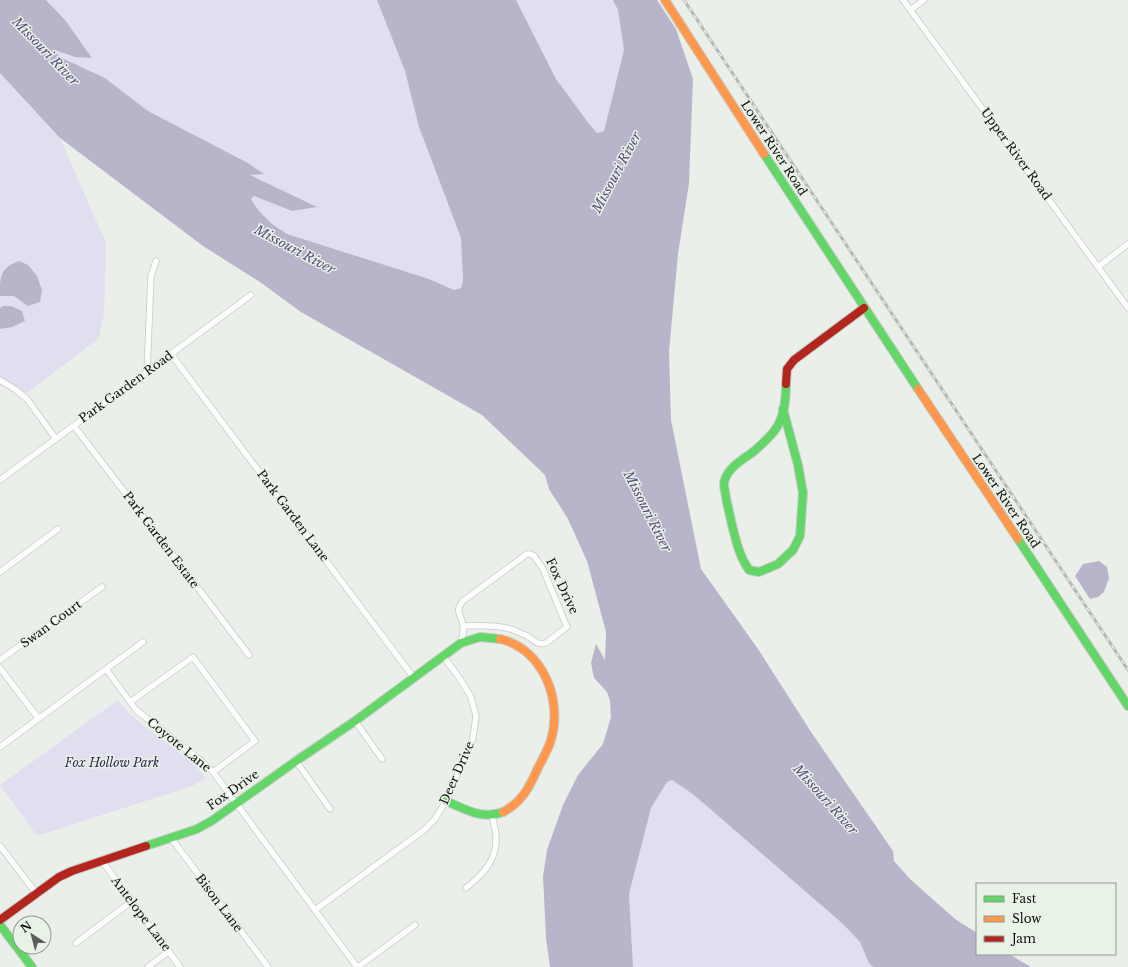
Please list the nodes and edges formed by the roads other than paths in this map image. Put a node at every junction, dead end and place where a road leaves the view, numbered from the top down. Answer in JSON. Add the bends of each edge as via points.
{"nodes":[{"id":1,"x":665,"y":0,"type":"edge"},
{"id":2,"x":903,"y":0,"type":"edge"},
{"id":3,"x":924,"y":0,"type":"edge"},
{"id":4,"x":910,"y":10,"type":"junction"},
{"id":5,"x":1128,"y":244,"type":"edge"},
{"id":6,"x":156,"y":261,"type":"dead end"},
{"id":7,"x":1098,"y":267,"type":"junction"},
{"id":8,"x":251,"y":295,"type":"dead end"},
{"id":9,"x":864,"y":308,"type":"junction"},
{"id":10,"x":1128,"y":308,"type":"edge"},
{"id":11,"x":172,"y":354,"type":"junction"},
{"id":12,"x":147,"y":372,"type":"junction"},
{"id":13,"x":0,"y":380,"type":"edge"},
{"id":14,"x":783,"y":409,"type":"junction"},
{"id":15,"x":74,"y":426,"type":"junction"},
{"id":16,"x":56,"y":439,"type":"junction"},
{"id":17,"x":0,"y":480,"type":"edge"},
{"id":18,"x":58,"y":529,"type":"dead end"},
{"id":19,"x":0,"y":572,"type":"edge"},
{"id":20,"x":102,"y":587,"type":"dead end"},
{"id":21,"x":464,"y":626,"type":"junction"},
{"id":22,"x":143,"y":642,"type":"dead end"},
{"id":23,"x":461,"y":643,"type":"junction"},
{"id":24,"x":248,"y":655,"type":"dead end"},
{"id":25,"x":443,"y":656,"type":"junction"},
{"id":26,"x":0,"y":660,"type":"edge"},
{"id":27,"x":0,"y":668,"type":"edge"},
{"id":28,"x":106,"y":669,"type":"junction"},
{"id":29,"x":414,"y":678,"type":"junction"},
{"id":30,"x":130,"y":702,"type":"junction"},
{"id":31,"x":1128,"y":706,"type":"edge"},
{"id":32,"x":38,"y":718,"type":"junction"},
{"id":33,"x":355,"y":721,"type":"junction"},
{"id":34,"x":0,"y":747,"type":"edge"},
{"id":35,"x":382,"y":759,"type":"dead end"},
{"id":36,"x":296,"y":761,"type":"junction"},
{"id":37,"x":213,"y":772,"type":"junction"},
{"id":38,"x":446,"y":801,"type":"junction"},
{"id":39,"x":235,"y":804,"type":"junction"},
{"id":40,"x":330,"y":809,"type":"dead end"},
{"id":41,"x":492,"y":815,"type":"junction"},
{"id":42,"x":171,"y":838,"type":"junction"},
{"id":43,"x":0,"y":846,"type":"edge"},
{"id":44,"x":102,"y":861,"type":"junction"},
{"id":45,"x":466,"y":888,"type":"dead end"},
{"id":46,"x":36,"y":893,"type":"junction"},
{"id":47,"x":131,"y":902,"type":"junction"},
{"id":48,"x":315,"y":910,"type":"junction"},
{"id":49,"x":0,"y":920,"type":"edge"},
{"id":50,"x":0,"y":925,"type":"edge"},
{"id":51,"x":415,"y":925,"type":"dead end"},
{"id":52,"x":76,"y":943,"type":"dead end"},
{"id":53,"x":169,"y":952,"type":"junction"},
{"id":54,"x":32,"y":967,"type":"edge"},
{"id":55,"x":148,"y":967,"type":"edge"},
{"id":56,"x":180,"y":967,"type":"edge"},
{"id":57,"x":268,"y":967,"type":"edge"},
{"id":58,"x":358,"y":967,"type":"edge"}],
"edges":[{"from":1,"to":9,"type":"street","name":"Lower River Road"},
{"from":2,"to":4,"type":"street","name":"Upper River Road"},
{"from":3,"to":4,"type":"street"},
{"from":4,"to":7,"type":"street","name":"Upper River Road"},
{"from":5,"to":7,"type":"street"},
{"from":6,"to":12,"type":"street","via":[[150,276]]},
{"from":7,"to":10,"type":"street","name":"Upper River Road"},
{"from":8,"to":11,"type":"street","name":"Park Garden Road"},
{"from":9,"to":14,"type":"street","via":[[794,360],[787,369]]},
{"from":9,"to":31,"type":"street","name":"Lower River Road"},
{"from":11,"to":12,"type":"street","name":"Park Garden Road"},
{"from":11,"to":29,"type":"street","name":"Park Garden Lane"},
{"from":12,"to":15,"type":"street","name":"Park Garden Road"},
{"from":13,"to":16,"type":"street","via":[[27,399]]},
{"from":14,"to":14,"type":"street","via":[[775,430],[728,473],[724,485],[739,551],[749,570],[759,572],[778,564],[793,550],[800,536],[802,493],[798,465]]},
{"from":15,"to":16,"type":"street","name":"Park Garden Road"},
{"from":15,"to":24,"type":"street","name":"Park Garden Estate"},
{"from":16,"to":17,"type":"street","name":"Park Garden Road"},
{"from":18,"to":19,"type":"street"},
{"from":20,"to":26,"type":"street","name":"Swan Court"},
{"from":21,"to":21,"type":"street","name":"Fox Drive","via":[[458,610],[459,605],[530,554],[543,569],[567,627],[542,644],[501,626]]},
{"from":21,"to":23,"type":"street","name":"Fox Drive"},
{"from":22,"to":28,"type":"street"},
{"from":23,"to":25,"type":"street","name":"Fox Drive"},
{"from":23,"to":41,"type":"street","name":"Fox Drive","via":[[488,637],[506,639],[521,646],[540,664],[552,695],[554,712],[551,739],[530,788],[520,802],[508,810]]},
{"from":25,"to":29,"type":"street","name":"Fox Drive"},
{"from":25,"to":38,"type":"street","name":"Deer Drive","via":[[471,697],[476,716],[473,738]]},
{"from":27,"to":32,"type":"street"},
{"from":28,"to":30,"type":"street","name":"Coyote Lane"},
{"from":28,"to":32,"type":"street"},
{"from":29,"to":33,"type":"street","name":"Fox Drive"},
{"from":30,"to":37,"type":"street","name":"Coyote Lane","via":[[136,710]]},
{"from":30,"to":37,"type":"street","via":[[193,657],[255,742]]},
{"from":32,"to":34,"type":"street"},
{"from":33,"to":35,"type":"street"},
{"from":33,"to":36,"type":"street","name":"Fox Drive"},
{"from":36,"to":39,"type":"street","name":"Fox Drive"},
{"from":36,"to":40,"type":"street"},
{"from":37,"to":39,"type":"street","name":"Coyote Lane"},
{"from":38,"to":41,"type":"street","via":[[479,814]]},
{"from":38,"to":48,"type":"street","name":"Deer Drive","via":[[424,830]]},
{"from":39,"to":42,"type":"street","name":"Fox Drive","via":[[197,829]]},
{"from":39,"to":48,"type":"street","name":"Coyote Lane"},
{"from":41,"to":45,"type":"street","via":[[496,836],[490,865]]},
{"from":42,"to":44,"type":"street","name":"Fox Drive"},
{"from":42,"to":57,"type":"street","name":"Bison Lane"},
{"from":43,"to":46,"type":"street"},
{"from":44,"to":46,"type":"street","name":"Fox Drive","via":[[59,877]]},
{"from":44,"to":47,"type":"street","name":"Antelope Lane"},
{"from":46,"to":49,"type":"street","name":"Fox Drive"},
{"from":47,"to":52,"type":"street"},
{"from":47,"to":53,"type":"street","name":"Antelope Lane"},
{"from":48,"to":58,"type":"street","name":"Coyote Lane"},
{"from":50,"to":54,"type":"street"},
{"from":51,"to":58,"type":"street"},
{"from":53,"to":55,"type":"street"},
{"from":53,"to":56,"type":"street","name":"Antelope Lane"}]}
